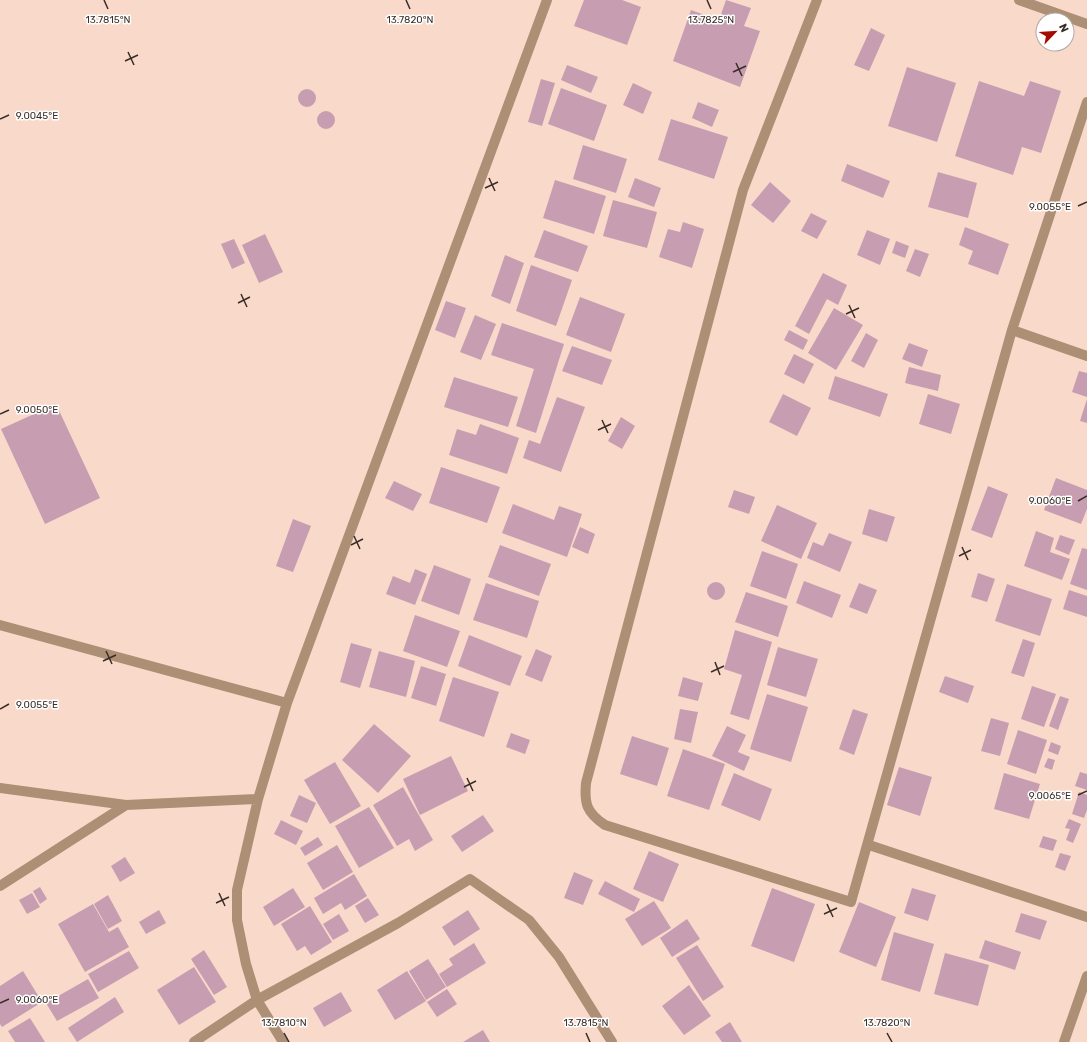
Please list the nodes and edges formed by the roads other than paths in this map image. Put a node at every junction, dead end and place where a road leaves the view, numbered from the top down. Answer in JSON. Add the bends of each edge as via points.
{"nodes":[{"id":1,"x":547,"y":0,"type":"edge"},
{"id":2,"x":817,"y":0,"type":"edge"},
{"id":3,"x":1019,"y":0,"type":"edge"},
{"id":4,"x":1087,"y":24,"type":"edge"},
{"id":5,"x":1087,"y":102,"type":"edge"},
{"id":6,"x":1012,"y":330,"type":"junction"},
{"id":7,"x":1087,"y":356,"type":"edge"},
{"id":8,"x":0,"y":626,"type":"edge"},
{"id":9,"x":287,"y":703,"type":"junction"},
{"id":10,"x":0,"y":788,"type":"edge"},
{"id":11,"x":258,"y":799,"type":"junction"},
{"id":12,"x":126,"y":805,"type":"junction"},
{"id":13,"x":869,"y":844,"type":"junction"},
{"id":14,"x":0,"y":886,"type":"edge"},
{"id":15,"x":1087,"y":917,"type":"edge"},
{"id":16,"x":1087,"y":976,"type":"edge"},
{"id":17,"x":257,"y":1000,"type":"junction"},
{"id":18,"x":194,"y":1042,"type":"edge"},
{"id":19,"x":283,"y":1042,"type":"edge"},
{"id":20,"x":612,"y":1042,"type":"edge"},
{"id":21,"x":1064,"y":1042,"type":"edge"}],
"edges":[{"from":1,"to":9,"type":"street"},
{"from":2,"to":13,"type":"street","via":[[743,190],[585,793],[586,806],[594,818],[605,825],[851,902]]},
{"from":3,"to":4,"type":"street"},
{"from":5,"to":6,"type":"street"},
{"from":6,"to":7,"type":"street"},
{"from":6,"to":13,"type":"street"},
{"from":8,"to":9,"type":"street"},
{"from":9,"to":11,"type":"street"},
{"from":10,"to":12,"type":"street"},
{"from":11,"to":12,"type":"street"},
{"from":11,"to":17,"type":"street","via":[[237,890],[237,920]]},
{"from":12,"to":14,"type":"street"},
{"from":13,"to":15,"type":"street"},
{"from":16,"to":21,"type":"street"},
{"from":17,"to":18,"type":"street"},
{"from":17,"to":19,"type":"street"},
{"from":17,"to":20,"type":"street","via":[[398,923],[470,879],[529,920],[559,957]]}]}
